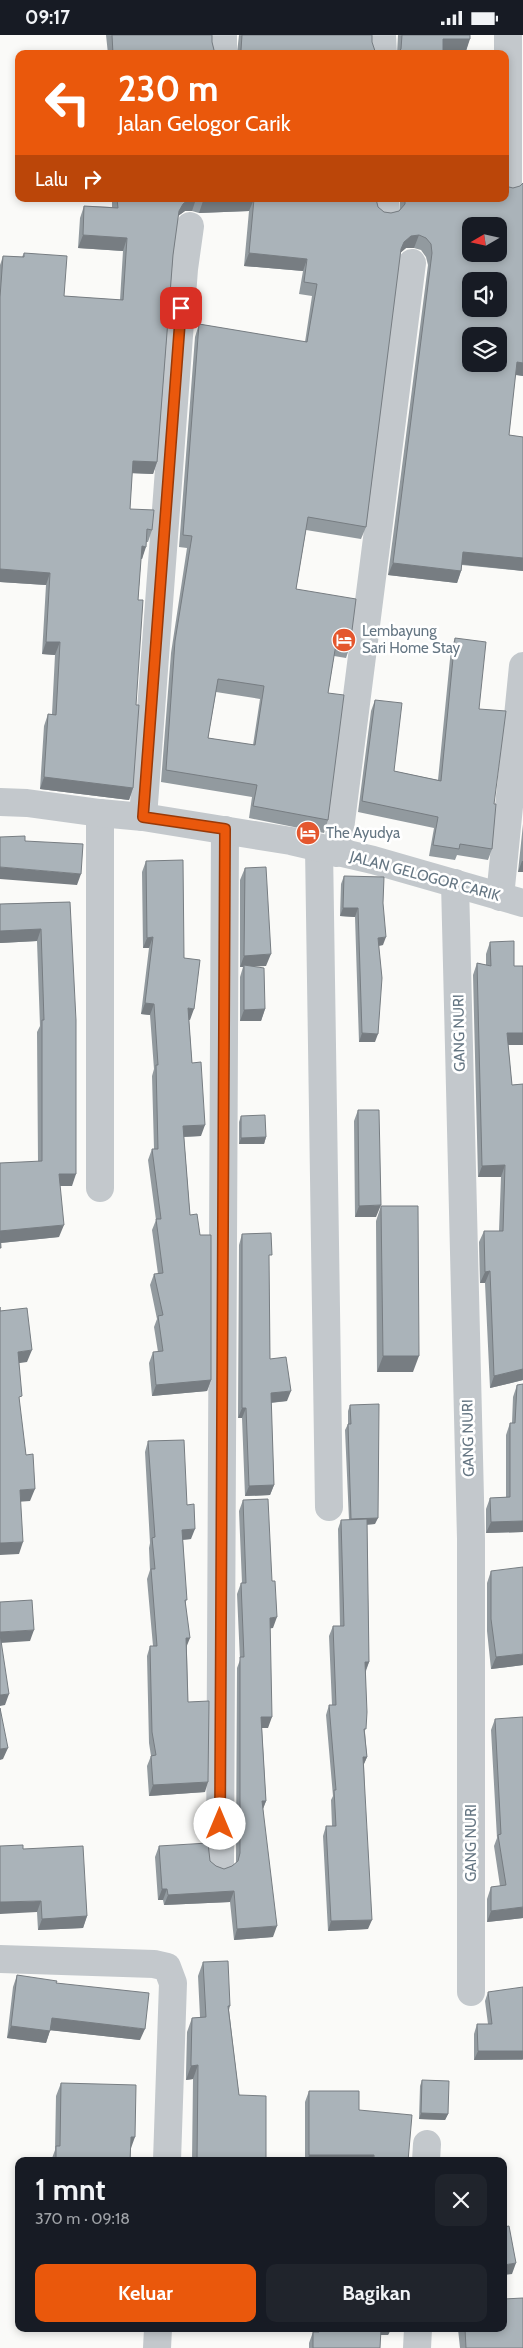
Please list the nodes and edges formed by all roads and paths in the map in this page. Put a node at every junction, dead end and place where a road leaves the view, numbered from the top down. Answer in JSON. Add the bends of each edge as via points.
{"nodes":[{"id":1,"x":223,"y":35,"type":"edge"},
{"id":2,"x":382,"y":35,"type":"edge"},
{"id":3,"x":508,"y":35,"type":"edge"},
{"id":4,"x":223,"y":50,"type":"edge"},
{"id":5,"x":382,"y":50,"type":"edge"},
{"id":6,"x":508,"y":50,"type":"edge"},
{"id":7,"x":190,"y":226,"type":"dead end"},
{"id":8,"x":412,"y":263,"type":"dead end"},
{"id":9,"x":523,"y":666,"type":"edge"},
{"id":10,"x":0,"y":802,"type":"edge"},
{"id":11,"x":100,"y":813,"type":"junction"},
{"id":12,"x":143,"y":817,"type":"junction"},
{"id":13,"x":225,"y":829,"type":"junction"},
{"id":14,"x":328,"y":850,"type":"junction"},
{"id":15,"x":455,"y":883,"type":"junction"},
{"id":16,"x":512,"y":900,"type":"edge"},
{"id":17,"x":100,"y":1188,"type":"dead end"},
{"id":18,"x":329,"y":1507,"type":"dead end"},
{"id":19,"x":220,"y":1864,"type":"dead end"},
{"id":20,"x":0,"y":1959,"type":"edge"},
{"id":21,"x":471,"y":1992,"type":"dead end"},
{"id":22,"x":167,"y":2157,"type":"edge"},
{"id":23,"x":158,"y":2332,"type":"edge"},
{"id":24,"x":418,"y":2332,"type":"edge"},
{"id":25,"x":157,"y":2348,"type":"edge"},
{"id":26,"x":417,"y":2348,"type":"edge"}],
"edges":[{"from":1,"to":4,"type":"street"},
{"from":2,"to":5,"type":"street"},
{"from":3,"to":6,"type":"street"},
{"from":7,"to":12,"type":"street","via":[[184,269]]},
{"from":8,"to":14,"type":"street"},
{"from":9,"to":16,"type":"street"},
{"from":10,"to":11,"type":"street","name":"JALAN GELOGOR CARIK"},
{"from":11,"to":12,"type":"street","name":"JALAN GELOGOR CARIK"},
{"from":11,"to":17,"type":"street"},
{"from":12,"to":13,"type":"street","name":"JALAN GELOGOR CARIK"},
{"from":13,"to":14,"type":"street","name":"JALAN GELOGOR CARIK"},
{"from":13,"to":19,"type":"street"},
{"from":14,"to":15,"type":"street","name":"JALAN GELOGOR CARIK"},
{"from":14,"to":18,"type":"street"},
{"from":15,"to":16,"type":"street","name":"JALAN GELOGOR CARIK"},
{"from":15,"to":21,"type":"street","name":"GANG NURI","via":[[471,1539]]},
{"from":20,"to":22,"type":"street","via":[[167,1967],[173,1983]]},
{"from":23,"to":25,"type":"street"},
{"from":24,"to":26,"type":"street"}]}
